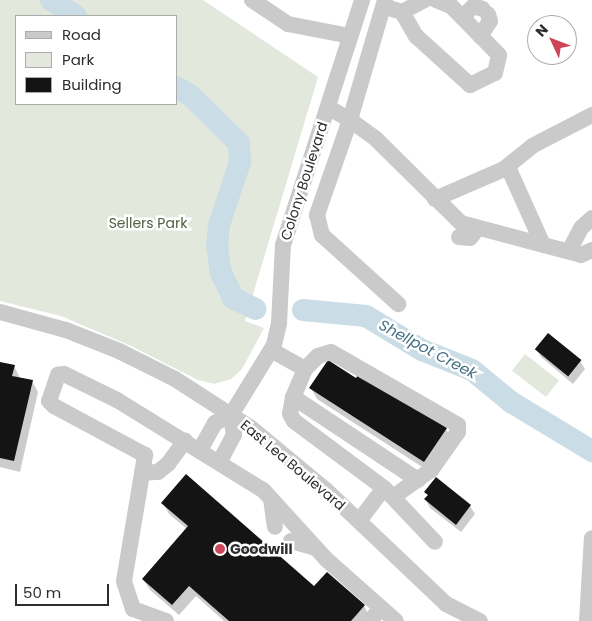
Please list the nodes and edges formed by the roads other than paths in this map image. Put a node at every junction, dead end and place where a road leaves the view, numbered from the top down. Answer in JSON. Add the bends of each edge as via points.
{"nodes":[{"id":1,"x":252,"y":0,"type":"edge"},
{"id":2,"x":425,"y":0,"type":"edge"},
{"id":3,"x":436,"y":0,"type":"edge"},
{"id":4,"x":361,"y":1,"type":"edge"},
{"id":5,"x":384,"y":3,"type":"edge"},
{"id":6,"x":402,"y":12,"type":"junction"},
{"id":7,"x":462,"y":17,"type":"junction"},
{"id":8,"x":350,"y":36,"type":"junction"},
{"id":9,"x":480,"y":36,"type":"junction"},
{"id":10,"x":328,"y":107,"type":"junction"},
{"id":11,"x":592,"y":115,"type":"edge"},
{"id":12,"x":350,"y":120,"type":"junction"},
{"id":13,"x":508,"y":167,"type":"junction"},
{"id":14,"x":435,"y":199,"type":"junction"},
{"id":15,"x":452,"y":216,"type":"junction"},
{"id":16,"x":592,"y":218,"type":"edge"},
{"id":17,"x":478,"y":228,"type":"junction"},
{"id":18,"x":543,"y":245,"type":"junction"},
{"id":19,"x":592,"y":250,"type":"edge"},
{"id":20,"x":569,"y":251,"type":"junction"},
{"id":21,"x":398,"y":304,"type":"dead end"},
{"id":22,"x":0,"y":312,"type":"edge"},
{"id":23,"x":271,"y":350,"type":"junction"},
{"id":24,"x":305,"y":369,"type":"junction"},
{"id":25,"x":292,"y":397,"type":"junction"},
{"id":26,"x":231,"y":415,"type":"junction"},
{"id":27,"x":185,"y":441,"type":"junction"},
{"id":28,"x":200,"y":450,"type":"junction"},
{"id":29,"x":220,"y":461,"type":"junction"},
{"id":30,"x":142,"y":473,"type":"junction"},
{"id":31,"x":418,"y":480,"type":"junction"},
{"id":32,"x":389,"y":492,"type":"junction"},
{"id":33,"x":271,"y":499,"type":"junction"},
{"id":34,"x":359,"y":522,"type":"junction"},
{"id":35,"x":275,"y":527,"type":"dead end"},
{"id":36,"x":592,"y":538,"type":"edge"},
{"id":37,"x":291,"y":540,"type":"dead end"},
{"id":38,"x":435,"y":542,"type":"dead end"},
{"id":39,"x":316,"y":548,"type":"junction"},
{"id":40,"x":375,"y":615,"type":"edge"},
{"id":41,"x":462,"y":617,"type":"edge"},
{"id":42,"x":166,"y":621,"type":"edge"},
{"id":43,"x":396,"y":621,"type":"edge"},
{"id":44,"x":480,"y":621,"type":"edge"},
{"id":45,"x":587,"y":621,"type":"edge"}],
"edges":[{"from":1,"to":8,"type":"street","via":[[288,24]]},
{"from":2,"to":6,"type":"street"},
{"from":3,"to":7,"type":"street","via":[[450,6]]},
{"from":4,"to":5,"type":"street"},
{"from":4,"to":8,"type":"street","name":"Colony Boulevard"},
{"from":5,"to":6,"type":"street"},
{"from":5,"to":12,"type":"street"},
{"from":6,"to":9,"type":"street","via":[[416,36],[470,85],[495,73],[499,55]]},
{"from":7,"to":9,"type":"street"},
{"from":7,"to":9,"type":"street","via":[[474,6],[486,12],[490,21]]},
{"from":8,"to":10,"type":"street","name":"Colony Boulevard"},
{"from":10,"to":12,"type":"street"},
{"from":10,"to":23,"type":"street","name":"Colony Boulevard","via":[[284,245],[279,323]]},
{"from":11,"to":13,"type":"street","via":[[532,146]]},
{"from":12,"to":14,"type":"street","via":[[376,139]]},
{"from":12,"to":21,"type":"street","via":[[317,215],[322,235]]},
{"from":13,"to":14,"type":"street"},
{"from":13,"to":18,"type":"street"},
{"from":14,"to":15,"type":"street"},
{"from":15,"to":17,"type":"street","via":[[461,223]]},
{"from":15,"to":17,"type":"street","via":[[446,227],[456,235],[470,238]]},
{"from":16,"to":20,"type":"street","via":[[581,228]]},
{"from":17,"to":18,"type":"street"},
{"from":18,"to":20,"type":"street"},
{"from":19,"to":20,"type":"street","via":[[581,255]]},
{"from":22,"to":26,"type":"street","name":"East Lea Boulevard","via":[[66,330],[119,351],[175,379]]},
{"from":23,"to":24,"type":"street"},
{"from":23,"to":26,"type":"street","name":"Colony Boulevard"},
{"from":24,"to":25,"type":"street"},
{"from":24,"to":31,"type":"street","via":[[318,356],[331,352],[452,419],[458,425],[458,432],[431,470]]},
{"from":25,"to":31,"type":"street"},
{"from":25,"to":32,"type":"street","via":[[290,414],[294,421]]},
{"from":26,"to":28,"type":"street","via":[[215,423]]},
{"from":26,"to":29,"type":"street","via":[[234,435]]},
{"from":26,"to":34,"type":"street","name":"East Lea Boulevard","via":[[319,484]]},
{"from":27,"to":28,"type":"street"},
{"from":27,"to":30,"type":"street","via":[[158,472]]},
{"from":27,"to":30,"type":"street","via":[[117,400],[64,374],[58,375],[49,401],[145,455]]},
{"from":28,"to":29,"type":"street"},
{"from":29,"to":33,"type":"street"},
{"from":30,"to":42,"type":"street","via":[[124,581],[133,609]]},
{"from":31,"to":32,"type":"street"},
{"from":32,"to":34,"type":"street"},
{"from":32,"to":38,"type":"street"},
{"from":33,"to":35,"type":"street"},
{"from":33,"to":39,"type":"street"},
{"from":34,"to":41,"type":"street","name":"East Lea Boulevard"},
{"from":36,"to":45,"type":"street"},
{"from":37,"to":39,"type":"street"},
{"from":39,"to":40,"type":"street"},
{"from":40,"to":43,"type":"street"},
{"from":41,"to":44,"type":"street","name":"East Lea Boulevard"}]}
